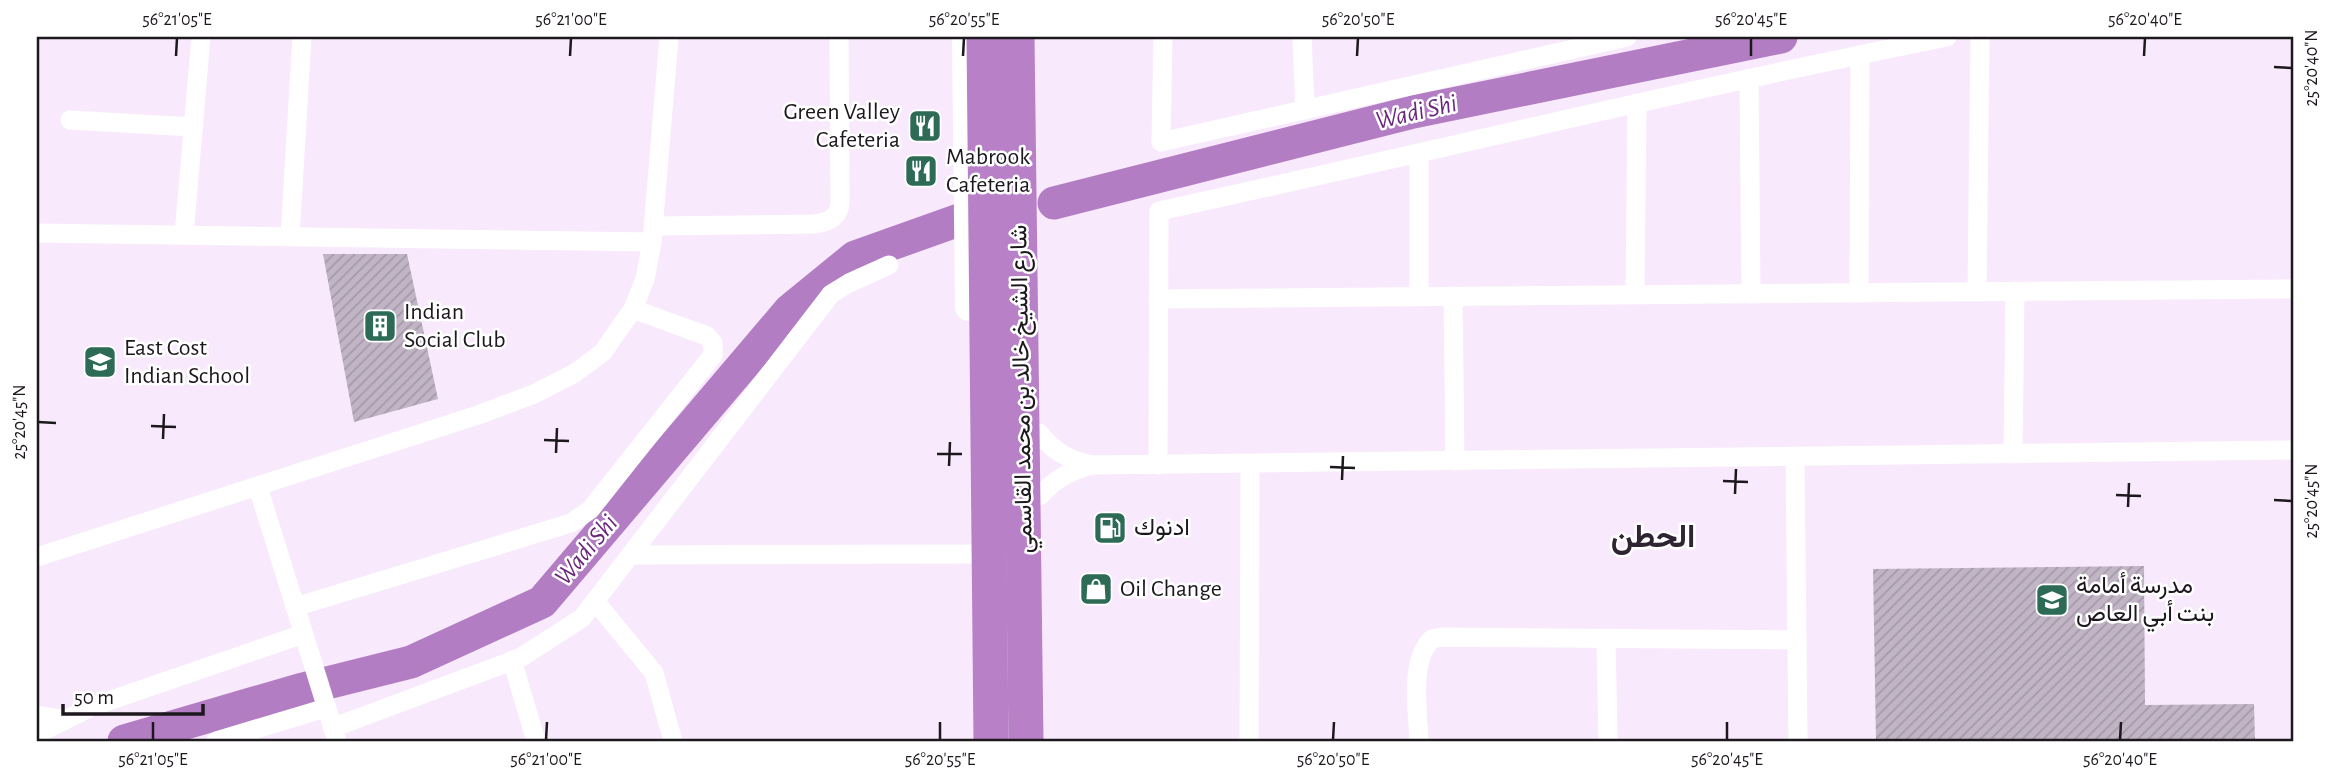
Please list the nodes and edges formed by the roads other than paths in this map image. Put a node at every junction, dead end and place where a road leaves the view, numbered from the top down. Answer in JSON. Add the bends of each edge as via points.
{"nodes":[{"id":1,"x":201,"y":37,"type":"edge"},
{"id":2,"x":302,"y":37,"type":"edge"},
{"id":3,"x":669,"y":37,"type":"edge"},
{"id":4,"x":839,"y":37,"type":"edge"},
{"id":5,"x":966,"y":37,"type":"edge"},
{"id":6,"x":984,"y":37,"type":"edge"},
{"id":7,"x":1017,"y":37,"type":"edge"},
{"id":8,"x":1034,"y":37,"type":"edge"},
{"id":9,"x":1163,"y":37,"type":"edge"},
{"id":10,"x":1302,"y":37,"type":"edge"},
{"id":11,"x":1627,"y":37,"type":"edge"},
{"id":12,"x":1947,"y":37,"type":"edge"},
{"id":13,"x":1980,"y":37,"type":"edge"},
{"id":14,"x":1860,"y":55,"type":"junction"},
{"id":15,"x":1749,"y":78,"type":"junction"},
{"id":16,"x":1637,"y":103,"type":"junction"},
{"id":17,"x":1305,"y":110,"type":"junction"},
{"id":18,"x":70,"y":120,"type":"dead end"},
{"id":19,"x":193,"y":127,"type":"junction"},
{"id":20,"x":1419,"y":155,"type":"junction"},
{"id":21,"x":1002,"y":168,"type":"junction"},
{"id":22,"x":37,"y":233,"type":"edge"},
{"id":23,"x":653,"y":234,"type":"junction"},
{"id":24,"x":184,"y":235,"type":"junction"},
{"id":25,"x":290,"y":236,"type":"junction"},
{"id":26,"x":889,"y":265,"type":"dead end"},
{"id":27,"x":2293,"y":289,"type":"edge"},
{"id":28,"x":2015,"y":291,"type":"junction"},
{"id":29,"x":1977,"y":292,"type":"junction"},
{"id":30,"x":1859,"y":293,"type":"junction"},
{"id":31,"x":1751,"y":294,"type":"junction"},
{"id":32,"x":1635,"y":295,"type":"junction"},
{"id":33,"x":1419,"y":296,"type":"junction"},
{"id":34,"x":1453,"y":296,"type":"junction"},
{"id":35,"x":1158,"y":299,"type":"junction"},
{"id":36,"x":1029,"y":305,"type":"junction"},
{"id":37,"x":633,"y":309,"type":"junction"},
{"id":38,"x":1039,"y":433,"type":"junction"},
{"id":39,"x":980,"y":447,"type":"junction"},
{"id":40,"x":2293,"y":450,"type":"edge"},
{"id":41,"x":2013,"y":454,"type":"junction"},
{"id":42,"x":1795,"y":457,"type":"junction"},
{"id":43,"x":1455,"y":461,"type":"junction"},
{"id":44,"x":1250,"y":464,"type":"junction"},
{"id":45,"x":1094,"y":465,"type":"junction"},
{"id":46,"x":1158,"y":465,"type":"junction"},
{"id":47,"x":258,"y":486,"type":"junction"},
{"id":48,"x":1040,"y":496,"type":"junction"},
{"id":49,"x":972,"y":554,"type":"junction"},
{"id":50,"x":632,"y":555,"type":"junction"},
{"id":51,"x":37,"y":557,"type":"edge"},
{"id":52,"x":595,"y":601,"type":"junction"},
{"id":53,"x":295,"y":607,"type":"junction"},
{"id":54,"x":1606,"y":639,"type":"junction"},
{"id":55,"x":1796,"y":640,"type":"junction"},
{"id":56,"x":306,"y":643,"type":"junction"},
{"id":57,"x":512,"y":660,"type":"junction"},
{"id":58,"x":326,"y":708,"type":"junction"},
{"id":59,"x":37,"y":715,"type":"edge"},
{"id":60,"x":65,"y":720,"type":"junction"},
{"id":61,"x":37,"y":734,"type":"edge"},
{"id":62,"x":334,"y":734,"type":"edge"},
{"id":63,"x":216,"y":741,"type":"edge"},
{"id":64,"x":536,"y":741,"type":"edge"},
{"id":65,"x":673,"y":741,"type":"edge"},
{"id":66,"x":975,"y":741,"type":"edge"},
{"id":67,"x":991,"y":741,"type":"edge"},
{"id":68,"x":1026,"y":741,"type":"edge"},
{"id":69,"x":1043,"y":741,"type":"edge"},
{"id":70,"x":1249,"y":741,"type":"edge"},
{"id":71,"x":1419,"y":741,"type":"edge"},
{"id":72,"x":1608,"y":741,"type":"edge"},
{"id":73,"x":1798,"y":741,"type":"edge"}],
"edges":[{"from":1,"to":19,"type":"street"},
{"from":2,"to":25,"type":"street"},
{"from":3,"to":23,"type":"street"},
{"from":4,"to":23,"type":"street","via":[[840,209],[835,217],[815,225]]},
{"from":5,"to":39,"type":"street"},
{"from":6,"to":21,"type":"highway","name":"شارع الشيخ خالد بن محمد القاسمي"},
{"from":7,"to":21,"type":"highway","name":"شارع الشيخ خالد بن محمد القاسمي"},
{"from":8,"to":36,"type":"street"},
{"from":9,"to":17,"type":"street","via":[[1161,142]]},
{"from":10,"to":17,"type":"street"},
{"from":11,"to":17,"type":"street"},
{"from":12,"to":14,"type":"street"},
{"from":13,"to":29,"type":"street"},
{"from":14,"to":15,"type":"street"},
{"from":14,"to":30,"type":"street"},
{"from":15,"to":16,"type":"street"},
{"from":15,"to":31,"type":"street"},
{"from":16,"to":20,"type":"street"},
{"from":16,"to":32,"type":"street"},
{"from":18,"to":19,"type":"street"},
{"from":19,"to":24,"type":"street"},
{"from":20,"to":33,"type":"street"},
{"from":20,"to":35,"type":"street","via":[[1159,211]]},
{"from":21,"to":36,"type":"highway","name":"شارع الشيخ خالد بن محمد القاسمي"},
{"from":21,"to":39,"type":"highway","name":"شارع الشيخ خالد بن محمد القاسمي","via":[[986,262]]},
{"from":22,"to":24,"type":"street"},
{"from":23,"to":25,"type":"street"},
{"from":23,"to":37,"type":"street","via":[[645,279]]},
{"from":24,"to":25,"type":"street"},
{"from":26,"to":50,"type":"street","via":[[831,294]]},
{"from":27,"to":28,"type":"street"},
{"from":28,"to":29,"type":"street"},
{"from":28,"to":41,"type":"street"},
{"from":29,"to":30,"type":"street"},
{"from":30,"to":31,"type":"street"},
{"from":31,"to":32,"type":"street"},
{"from":32,"to":34,"type":"street"},
{"from":33,"to":34,"type":"street"},
{"from":33,"to":35,"type":"street"},
{"from":34,"to":43,"type":"street"},
{"from":35,"to":46,"type":"street"},
{"from":36,"to":38,"type":"street"},
{"from":36,"to":68,"type":"highway","name":"شارع الشيخ خالد بن محمد القاسمي"},
{"from":37,"to":47,"type":"street","via":[[603,352],[534,394]]},
{"from":37,"to":53,"type":"street","via":[[708,336],[713,355],[590,510],[571,523]]},
{"from":38,"to":45,"type":"street","via":[[1068,458]]},
{"from":38,"to":48,"type":"street"},
{"from":39,"to":49,"type":"street"},
{"from":39,"to":67,"type":"highway","name":"شارع الشيخ خالد بن محمد القاسمي"},
{"from":40,"to":41,"type":"street"},
{"from":41,"to":42,"type":"street"},
{"from":42,"to":43,"type":"street"},
{"from":42,"to":55,"type":"street"},
{"from":43,"to":44,"type":"street"},
{"from":44,"to":46,"type":"street"},
{"from":44,"to":70,"type":"street"},
{"from":45,"to":46,"type":"street"},
{"from":45,"to":48,"type":"street","via":[[1058,478]]},
{"from":47,"to":51,"type":"street"},
{"from":47,"to":53,"type":"street"},
{"from":48,"to":69,"type":"street"},
{"from":49,"to":50,"type":"street"},
{"from":49,"to":66,"type":"street"},
{"from":50,"to":52,"type":"street"},
{"from":52,"to":57,"type":"street","via":[[582,618]]},
{"from":52,"to":65,"type":"street","via":[[654,673]]},
{"from":53,"to":56,"type":"street"},
{"from":54,"to":55,"type":"street"},
{"from":54,"to":71,"type":"street","via":[[1432,639],[1420,655],[1418,668]]},
{"from":54,"to":72,"type":"street"},
{"from":55,"to":73,"type":"street"},
{"from":56,"to":58,"type":"street"},
{"from":56,"to":60,"type":"street","via":[[91,707]]},
{"from":57,"to":62,"type":"street"},
{"from":57,"to":64,"type":"street"},
{"from":58,"to":62,"type":"street"},
{"from":58,"to":63,"type":"street"},
{"from":59,"to":60,"type":"street"},
{"from":60,"to":61,"type":"street"}]}
